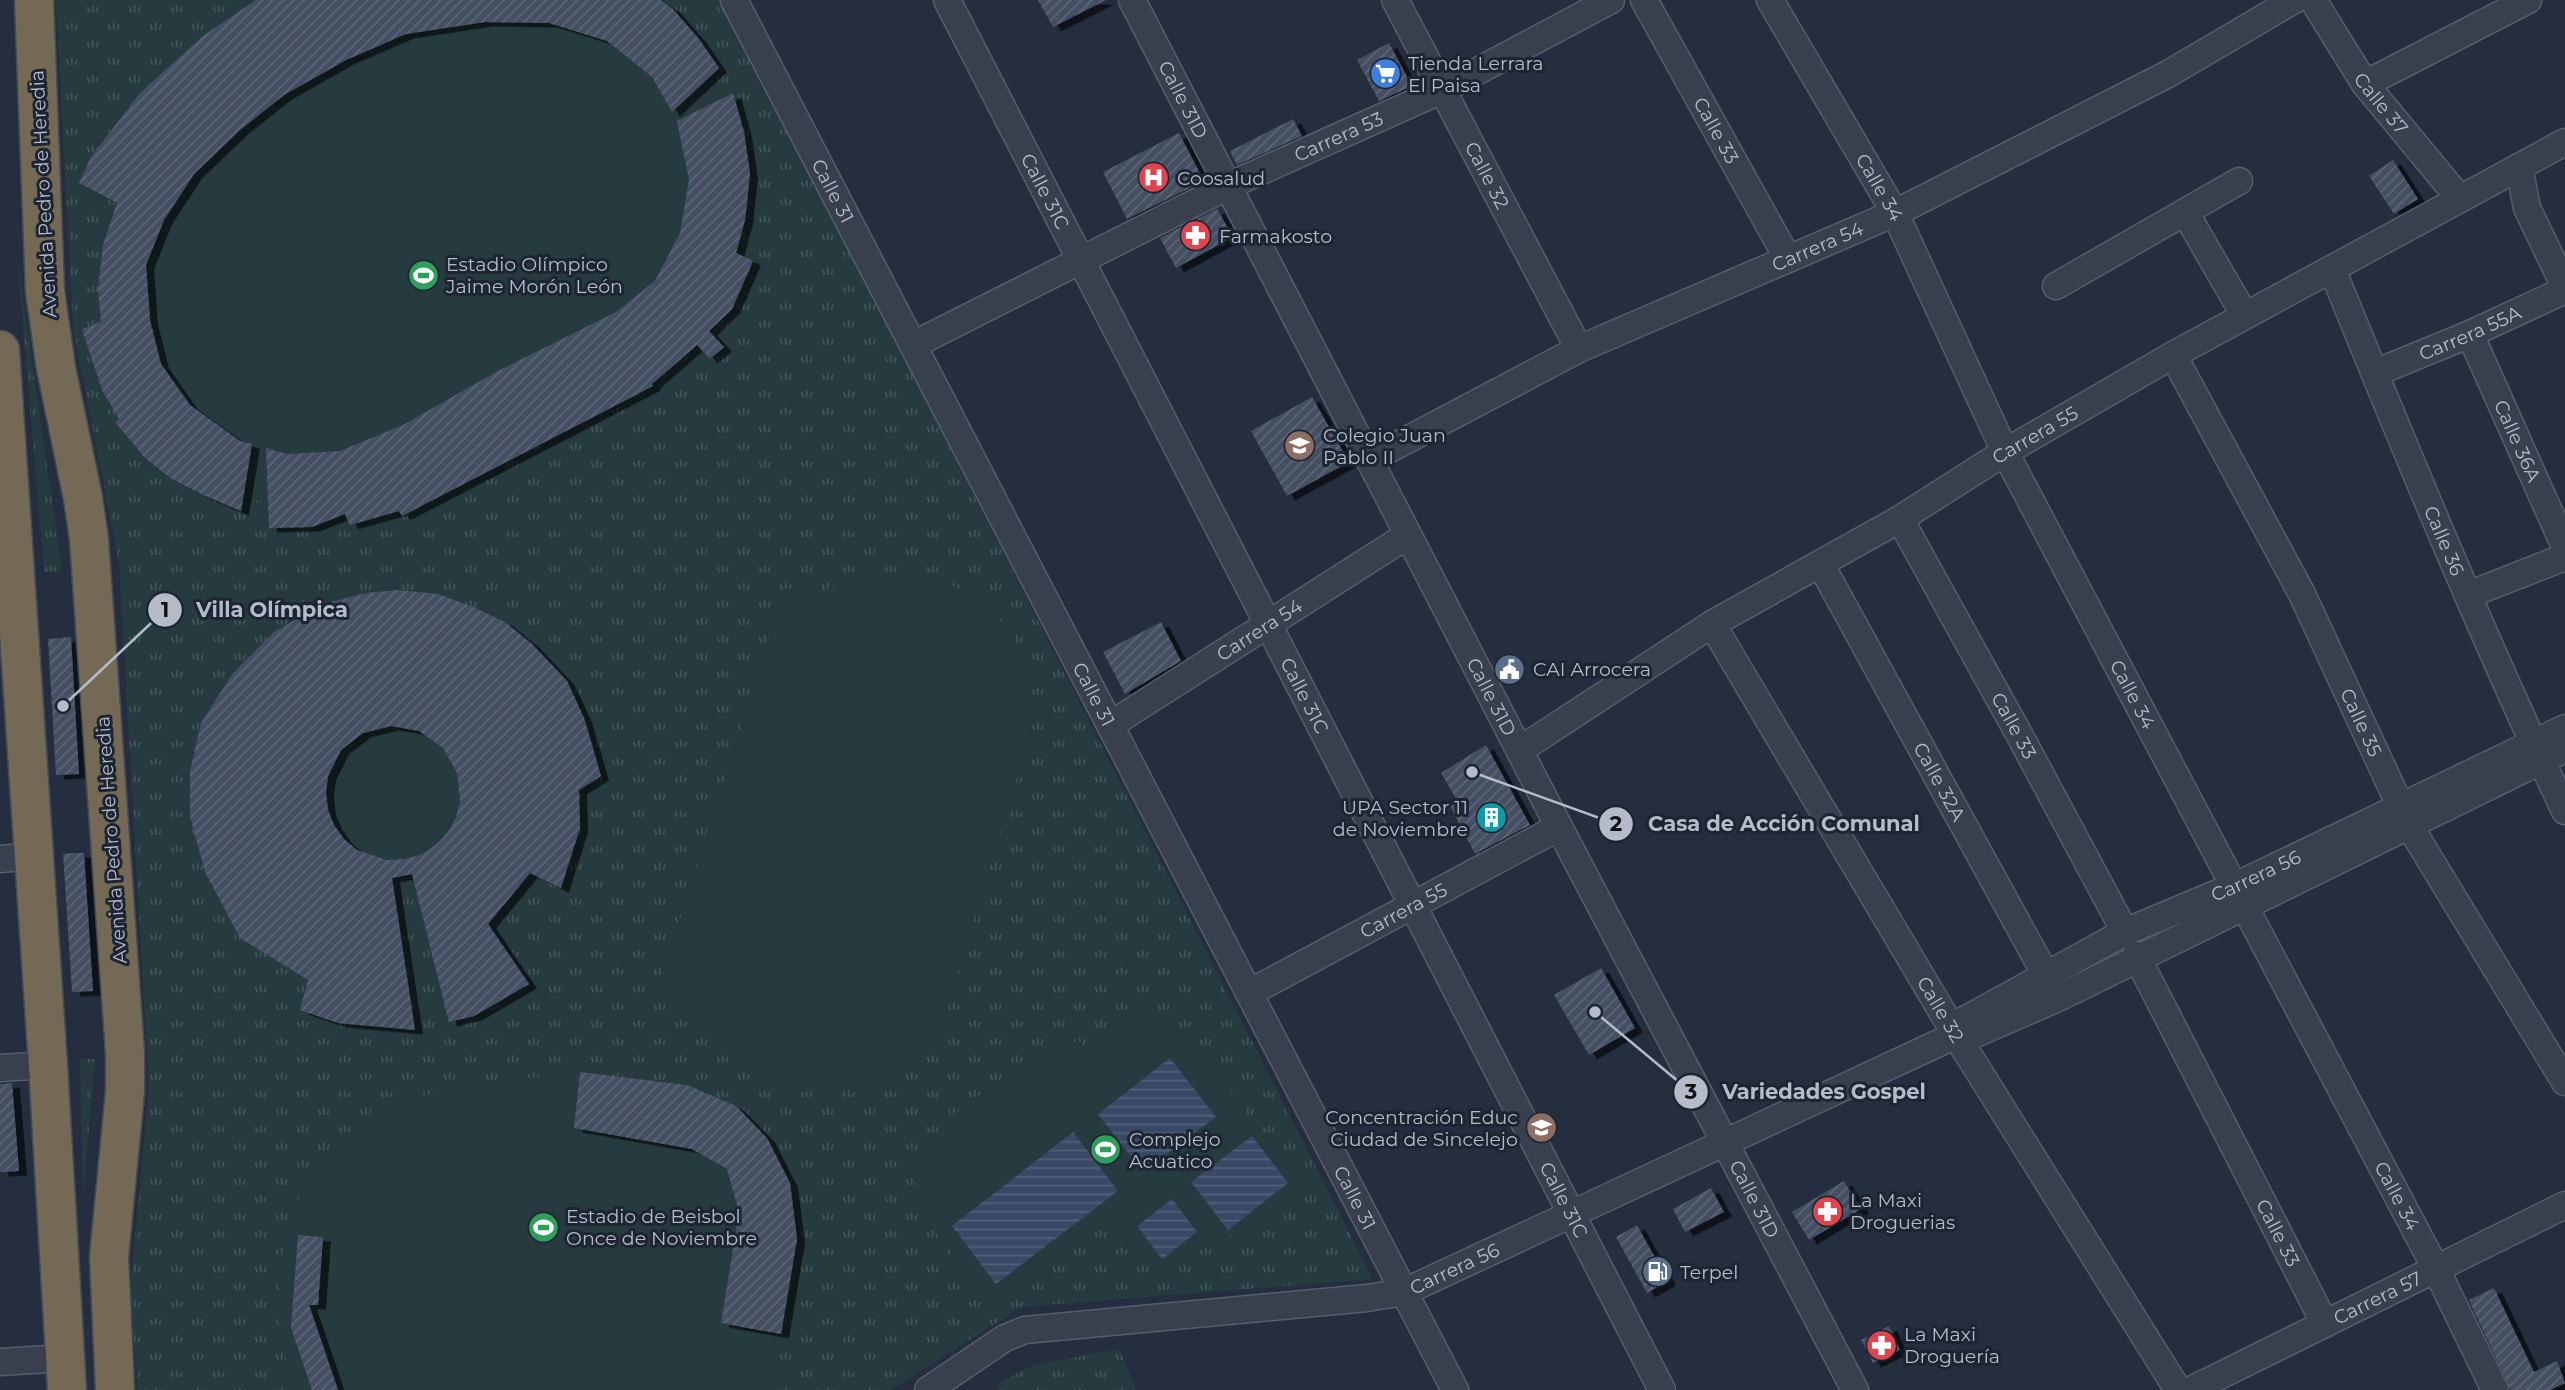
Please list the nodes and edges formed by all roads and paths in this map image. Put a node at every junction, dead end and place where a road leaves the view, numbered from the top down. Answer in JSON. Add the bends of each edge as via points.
{"nodes":[{"id":1,"x":34,"y":0,"type":"edge"},
{"id":2,"x":734,"y":0,"type":"edge"},
{"id":3,"x":947,"y":0,"type":"edge"},
{"id":4,"x":1132,"y":0,"type":"edge"},
{"id":5,"x":1395,"y":0,"type":"edge"},
{"id":6,"x":1611,"y":0,"type":"edge"},
{"id":7,"x":1644,"y":0,"type":"edge"},
{"id":8,"x":1770,"y":0,"type":"edge"},
{"id":9,"x":2294,"y":0,"type":"edge"},
{"id":10,"x":2313,"y":0,"type":"edge"},
{"id":11,"x":2528,"y":0,"type":"edge"},
{"id":12,"x":2365,"y":84,"type":"junction"},
{"id":13,"x":1443,"y":90,"type":"junction"},
{"id":14,"x":2565,"y":142,"type":"edge"},
{"id":15,"x":2519,"y":167,"type":"junction"},
{"id":16,"x":2239,"y":181,"type":"dead end"},
{"id":17,"x":1228,"y":186,"type":"junction"},
{"id":18,"x":2460,"y":199,"type":"junction"},
{"id":19,"x":2185,"y":212,"type":"junction"},
{"id":20,"x":1895,"y":213,"type":"junction"},
{"id":21,"x":1788,"y":259,"type":"junction"},
{"id":22,"x":1080,"y":260,"type":"junction"},
{"id":23,"x":2332,"y":269,"type":"junction"},
{"id":24,"x":2563,"y":276,"type":"edge"},
{"id":25,"x":2056,"y":286,"type":"dead end"},
{"id":26,"x":2245,"y":316,"type":"junction"},
{"id":27,"x":2470,"y":334,"type":"junction"},
{"id":28,"x":913,"y":345,"type":"junction"},
{"id":29,"x":1579,"y":349,"type":"junction"},
{"id":30,"x":0,"y":350,"type":"edge"},
{"id":31,"x":2173,"y":355,"type":"junction"},
{"id":32,"x":2375,"y":373,"type":"junction"},
{"id":33,"x":2005,"y":452,"type":"junction"},
{"id":34,"x":4,"y":458,"type":"edge"},
{"id":35,"x":1370,"y":460,"type":"junction"},
{"id":36,"x":1900,"y":519,"type":"junction"},
{"id":37,"x":1408,"y":535,"type":"junction"},
{"id":38,"x":2565,"y":547,"type":"edge"},
{"id":39,"x":2565,"y":556,"type":"edge"},
{"id":40,"x":1821,"y":565,"type":"junction"},
{"id":41,"x":2468,"y":595,"type":"junction"},
{"id":42,"x":1268,"y":624,"type":"junction"},
{"id":43,"x":1712,"y":624,"type":"junction"},
{"id":44,"x":1110,"y":725,"type":"junction"},
{"id":45,"x":2565,"y":728,"type":"edge"},
{"id":46,"x":1520,"y":750,"type":"junction"},
{"id":47,"x":2542,"y":751,"type":"edge"},
{"id":48,"x":2565,"y":811,"type":"edge"},
{"id":49,"x":2404,"y":816,"type":"junction"},
{"id":50,"x":1559,"y":827,"type":"junction"},
{"id":51,"x":17,"y":858,"type":"edge"},
{"id":52,"x":2239,"y":897,"type":"junction"},
{"id":53,"x":1412,"y":905,"type":"junction"},
{"id":54,"x":2133,"y":948,"type":"junction"},
{"id":55,"x":2053,"y":988,"type":"junction"},
{"id":56,"x":1249,"y":993,"type":"junction"},
{"id":57,"x":1956,"y":1035,"type":"junction"},
{"id":58,"x":48,"y":1065,"type":"junction"},
{"id":59,"x":0,"y":1068,"type":"edge"},
{"id":60,"x":2565,"y":1082,"type":"edge"},
{"id":61,"x":1726,"y":1142,"type":"junction"},
{"id":62,"x":2565,"y":1205,"type":"edge"},
{"id":63,"x":1571,"y":1214,"type":"junction"},
{"id":64,"x":2436,"y":1269,"type":"junction"},
{"id":65,"x":1404,"y":1292,"type":"junction"},
{"id":66,"x":2325,"y":1324,"type":"junction"},
{"id":67,"x":0,"y":1362,"type":"edge"},
{"id":68,"x":66,"y":1374,"type":"edge"},
{"id":69,"x":115,"y":1390,"type":"edge"},
{"id":70,"x":928,"y":1390,"type":"edge"},
{"id":71,"x":1455,"y":1390,"type":"edge"},
{"id":72,"x":1662,"y":1390,"type":"edge"},
{"id":73,"x":1855,"y":1390,"type":"edge"},
{"id":74,"x":2178,"y":1390,"type":"edge"},
{"id":75,"x":2192,"y":1390,"type":"edge"},
{"id":76,"x":2495,"y":1390,"type":"edge"}],
"edges":[{"from":1,"to":69,"type":"highway","name":"Avenida Pedro de Heredia","via":[[45,291],[89,539],[125,1053],[109,1257]]},
{"from":2,"to":28,"type":"street","name":"Calle 31"},
{"from":3,"to":22,"type":"street","name":"Calle 31C"},
{"from":4,"to":17,"type":"street","name":"Calle 31D"},
{"from":5,"to":13,"type":"street","name":"Calle 32"},
{"from":6,"to":13,"type":"street","name":"Carrera 53"},
{"from":7,"to":21,"type":"street","name":"Calle 33"},
{"from":8,"to":20,"type":"street","name":"Calle 34"},
{"from":9,"to":20,"type":"street","name":"Carrera 54","via":[[2168,74]]},
{"from":10,"to":12,"type":"street","name":"Calle 37"},
{"from":11,"to":12,"type":"street"},
{"from":12,"to":18,"type":"street","name":"Calle 37"},
{"from":13,"to":17,"type":"street","name":"Carrera 53"},
{"from":13,"to":29,"type":"street","name":"Calle 32"},
{"from":14,"to":15,"type":"street","name":"Carrera 55"},
{"from":15,"to":18,"type":"street","name":"Carrera 55"},
{"from":15,"to":24,"type":"street","via":[[2526,208]]},
{"from":16,"to":19,"type":"street"},
{"from":17,"to":22,"type":"street","name":"Carrera 53"},
{"from":17,"to":35,"type":"street","name":"Calle 31D"},
{"from":18,"to":23,"type":"street","name":"Carrera 55"},
{"from":19,"to":25,"type":"street"},
{"from":19,"to":26,"type":"street"},
{"from":20,"to":21,"type":"street","name":"Carrera 54"},
{"from":20,"to":33,"type":"street","name":"Calle 34"},
{"from":21,"to":29,"type":"street","name":"Carrera 54"},
{"from":22,"to":28,"type":"street","name":"Carrera 53"},
{"from":22,"to":42,"type":"street","name":"Calle 31C"},
{"from":23,"to":26,"type":"street","name":"Carrera 55"},
{"from":23,"to":32,"type":"street","name":"Calle 36"},
{"from":24,"to":27,"type":"street","name":"Carrera 55A"},
{"from":26,"to":31,"type":"street","name":"Carrera 55"},
{"from":27,"to":32,"type":"street","name":"Carrera 55A"},
{"from":27,"to":38,"type":"street","name":"Calle 36A"},
{"from":28,"to":44,"type":"street","name":"Calle 31"},
{"from":29,"to":35,"type":"street","name":"Carrera 54"},
{"from":30,"to":34,"type":"highway"},
{"from":31,"to":33,"type":"street","name":"Carrera 55"},
{"from":31,"to":49,"type":"street","name":"Calle 35","via":[[2302,594]]},
{"from":32,"to":41,"type":"street","name":"Calle 36"},
{"from":33,"to":36,"type":"street","name":"Carrera 55"},
{"from":33,"to":52,"type":"street","name":"Calle 34"},
{"from":34,"to":51,"type":"highway"},
{"from":35,"to":37,"type":"street","name":"Calle 31D"},
{"from":36,"to":40,"type":"street","name":"Carrera 55"},
{"from":36,"to":54,"type":"street","name":"Calle 33"},
{"from":37,"to":42,"type":"street","name":"Carrera 54"},
{"from":37,"to":46,"type":"street","name":"Calle 31D"},
{"from":39,"to":41,"type":"street"},
{"from":40,"to":43,"type":"street","name":"Carrera 55"},
{"from":40,"to":55,"type":"street","name":"Calle 32A"},
{"from":41,"to":47,"type":"street","name":"Calle 36"},
{"from":42,"to":44,"type":"street","name":"Carrera 54"},
{"from":42,"to":53,"type":"street","name":"Calle 31C"},
{"from":43,"to":46,"type":"street","name":"Carrera 55"},
{"from":43,"to":57,"type":"street","name":"Calle 32"},
{"from":44,"to":56,"type":"street","name":"Calle 31"},
{"from":45,"to":47,"type":"street","name":"Carrera 56"},
{"from":46,"to":50,"type":"street","name":"Calle 31D"},
{"from":47,"to":48,"type":"street","name":"Calle 36"},
{"from":47,"to":49,"type":"street","name":"Carrera 56"},
{"from":49,"to":52,"type":"street","name":"Carrera 56"},
{"from":49,"to":60,"type":"street","name":"Calle 35"},
{"from":50,"to":53,"type":"street","name":"Carrera 55"},
{"from":50,"to":61,"type":"street","name":"Calle 31D"},
{"from":51,"to":58,"type":"highway"},
{"from":52,"to":54,"type":"street","name":"Carrera 56"},
{"from":52,"to":64,"type":"street","name":"Calle 34"},
{"from":53,"to":56,"type":"street","name":"Carrera 55"},
{"from":53,"to":63,"type":"street","name":"Calle 31C"},
{"from":54,"to":55,"type":"street","name":"Carrera 56"},
{"from":54,"to":66,"type":"street","name":"Calle 33"},
{"from":55,"to":57,"type":"street","name":"Carrera 56","via":[[1959,1024]]},
{"from":56,"to":65,"type":"street","name":"Calle 31"},
{"from":57,"to":61,"type":"street","name":"Carrera 56"},
{"from":57,"to":74,"type":"street","name":"Calle 32"},
{"from":58,"to":59,"type":"street"},
{"from":58,"to":68,"type":"highway"},
{"from":61,"to":63,"type":"street","name":"Carrera 56"},
{"from":61,"to":73,"type":"street","name":"Calle 31D"},
{"from":62,"to":64,"type":"street","name":"Carrera 57"},
{"from":63,"to":65,"type":"street","name":"Carrera 56"},
{"from":63,"to":72,"type":"street","name":"Calle 31C"},
{"from":64,"to":66,"type":"street","name":"Carrera 57"},
{"from":64,"to":76,"type":"street","name":"Calle 34"},
{"from":65,"to":70,"type":"street","name":"Carrera 56","via":[[1025,1330],[1005,1338]]},
{"from":65,"to":71,"type":"street","name":"Calle 31"},
{"from":66,"to":75,"type":"street","name":"Carrera 57"},
{"from":67,"to":68,"type":"street"}]}
